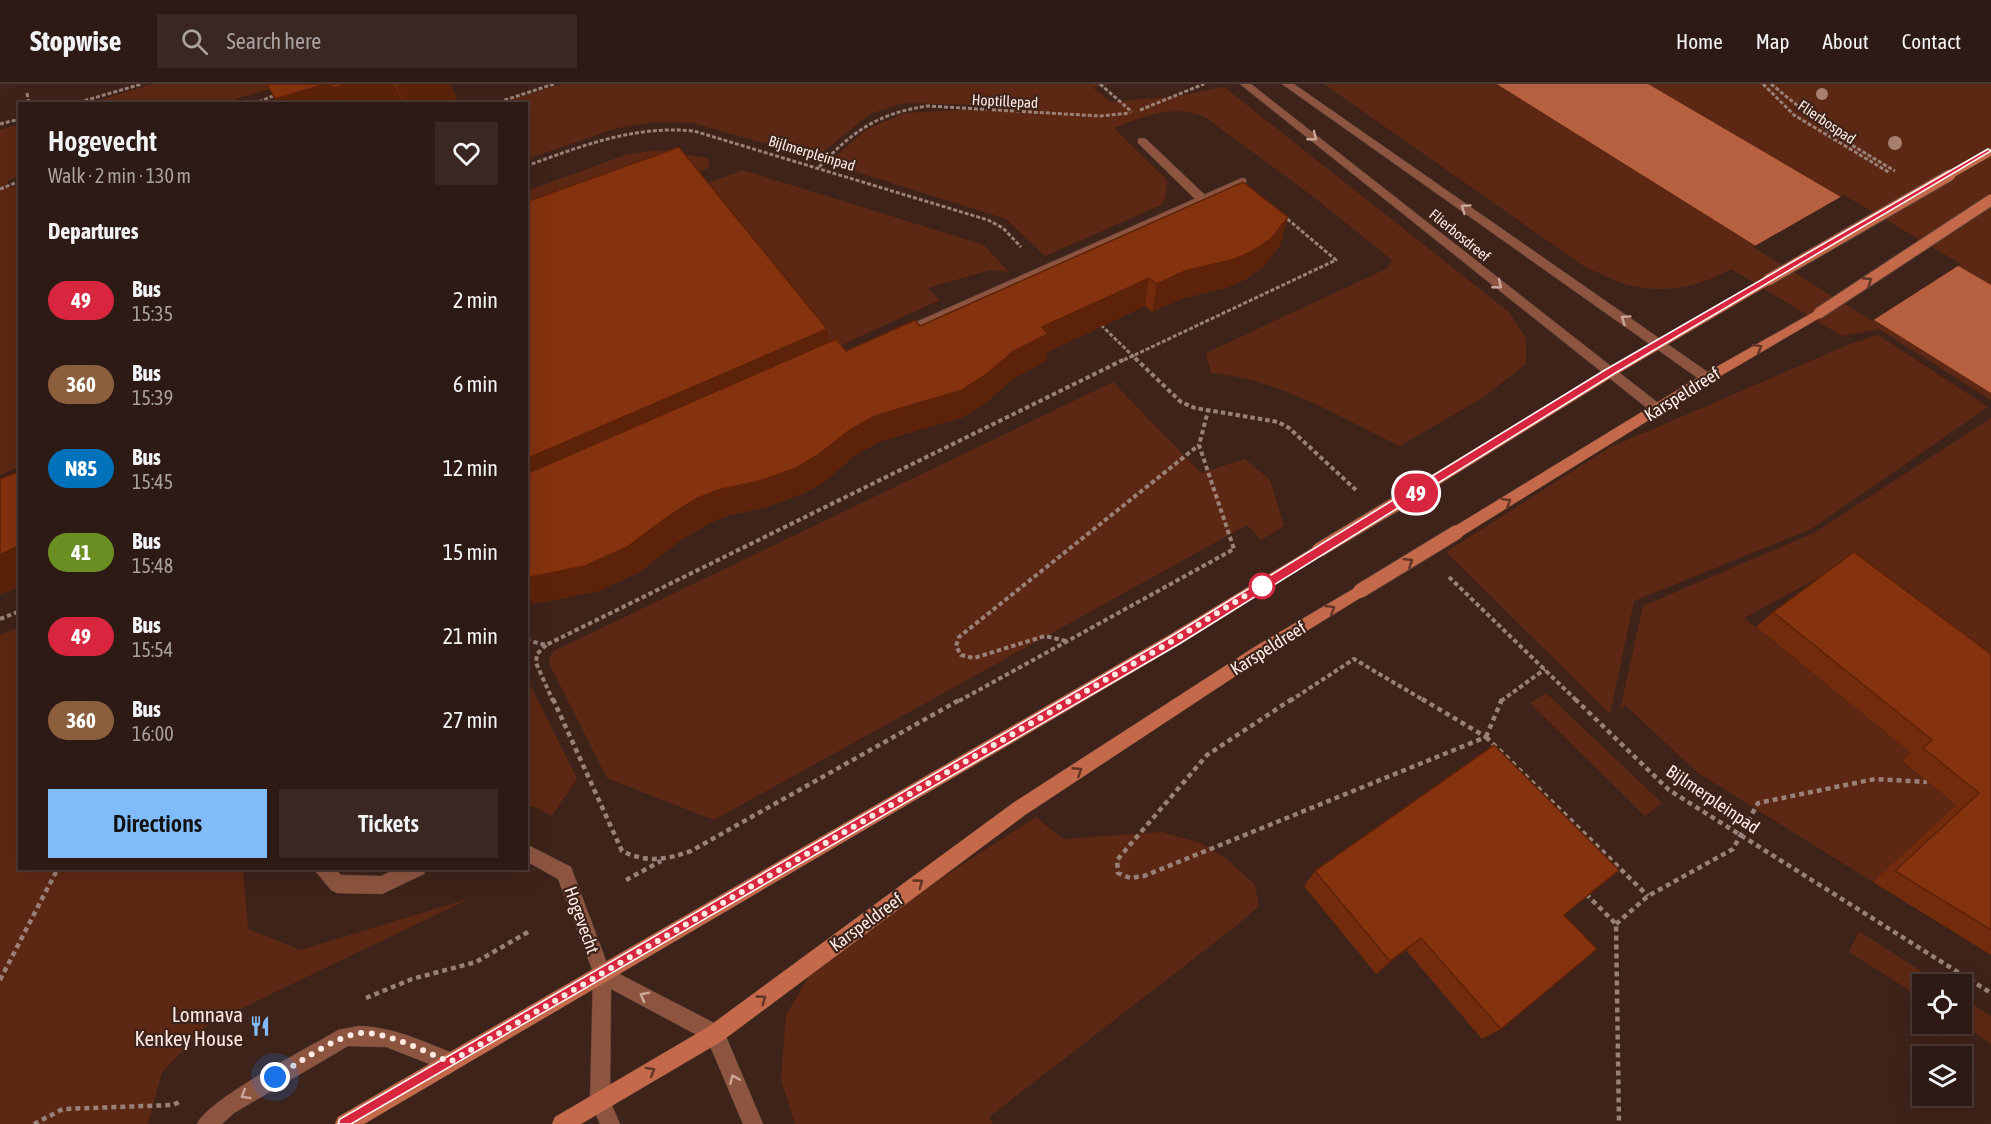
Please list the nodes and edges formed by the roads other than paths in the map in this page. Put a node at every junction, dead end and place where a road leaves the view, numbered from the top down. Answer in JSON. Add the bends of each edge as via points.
{"nodes":[{"id":1,"x":1245,"y":84,"type":"edge"},
{"id":2,"x":1291,"y":87,"type":"edge"},
{"id":3,"x":1142,"y":141,"type":"dead end"},
{"id":4,"x":1991,"y":151,"type":"edge"},
{"id":5,"x":1242,"y":181,"type":"edge"},
{"id":6,"x":1201,"y":198,"type":"junction"},
{"id":7,"x":1991,"y":200,"type":"edge"},
{"id":8,"x":893,"y":337,"type":"edge"},
{"id":9,"x":1660,"y":343,"type":"junction"},
{"id":10,"x":1609,"y":373,"type":"junction"},
{"id":11,"x":1707,"y":378,"type":"junction"},
{"id":12,"x":1657,"y":409,"type":"junction"},
{"id":13,"x":528,"y":853,"type":"edge"},
{"id":14,"x":323,"y":870,"type":"edge"},
{"id":15,"x":414,"y":870,"type":"edge"},
{"id":16,"x":602,"y":974,"type":"junction"},
{"id":17,"x":715,"y":1034,"type":"junction"},
{"id":18,"x":450,"y":1062,"type":"junction"},
{"id":19,"x":600,"y":1101,"type":"junction"},
{"id":20,"x":207,"y":1124,"type":"edge"},
{"id":21,"x":345,"y":1124,"type":"edge"},
{"id":22,"x":562,"y":1124,"type":"edge"},
{"id":23,"x":610,"y":1124,"type":"edge"},
{"id":24,"x":753,"y":1124,"type":"edge"}],
"edges":[{"from":1,"to":10,"type":"street","name":"Flierbosdreef","one_way":true},
{"from":9,"to":2,"type":"street","name":"Flierbosdreef","one_way":true},
{"from":3,"to":6,"type":"street"},
{"from":4,"to":9,"type":"main road","bridge":true},
{"from":5,"to":6,"type":"street"},
{"from":6,"to":8,"type":"street"},
{"from":11,"to":7,"type":"main road","name":"Karspeldreef","one_way":true,"bridge":true,"via":[[1819,313]]},
{"from":9,"to":10,"type":"main road"},
{"from":9,"to":11,"type":"street","name":"Flierbosdreef"},
{"from":10,"to":12,"type":"street","name":"Flierbosdreef"},
{"from":10,"to":16,"type":"main road","bridge":true,"via":[[1174,640]]},
{"from":11,"to":12,"type":"main road","name":"Karspeldreef"},
{"from":17,"to":12,"type":"main road","name":"Karspeldreef","one_way":true,"bridge":true,"via":[[1020,809],[1261,651]]},
{"from":13,"to":16,"type":"street","name":"Hogevecht","via":[[565,873]]},
{"from":14,"to":15,"type":"street","via":[[337,884],[382,885]]},
{"from":17,"to":16,"type":"street","one_way":true},
{"from":16,"to":18,"type":"main road"},
{"from":16,"to":19,"type":"street"},
{"from":19,"to":17,"type":"main road","name":"Karspeldreef","one_way":true},
{"from":24,"to":17,"type":"street","one_way":true},
{"from":18,"to":20,"type":"street","one_way":true,"via":[[398,1040],[363,1033],[345,1036],[227,1106]]},
{"from":18,"to":21,"type":"main road"},
{"from":19,"to":22,"type":"main road","name":"Karspeldreef"},
{"from":19,"to":23,"type":"street"}]}
